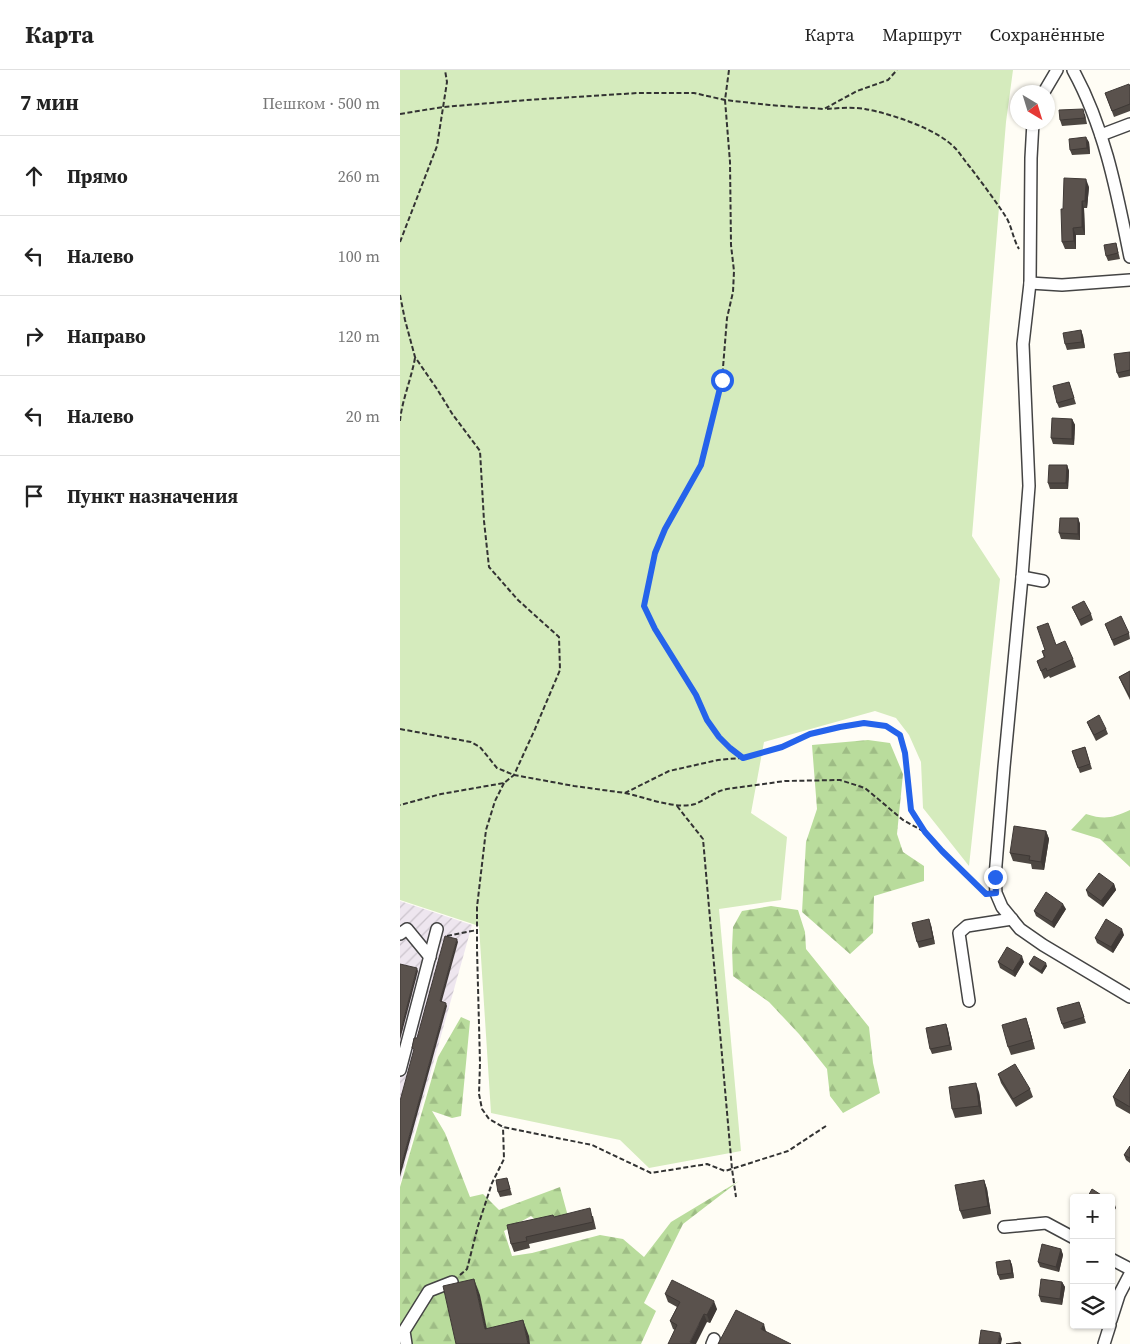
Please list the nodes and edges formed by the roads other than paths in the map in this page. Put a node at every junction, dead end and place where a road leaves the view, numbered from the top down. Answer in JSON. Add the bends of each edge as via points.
{"nodes":[{"id":1,"x":1057,"y":70,"type":"edge"},
{"id":2,"x":1073,"y":70,"type":"edge"},
{"id":3,"x":1048,"y":85,"type":"edge"},
{"id":4,"x":1130,"y":124,"type":"edge"},
{"id":5,"x":1033,"y":130,"type":"edge"},
{"id":6,"x":1101,"y":134,"type":"junction"},
{"id":7,"x":1130,"y":257,"type":"edge"},
{"id":8,"x":1130,"y":280,"type":"edge"},
{"id":9,"x":1030,"y":283,"type":"junction"},
{"id":10,"x":1022,"y":577,"type":"junction"},
{"id":11,"x":1043,"y":581,"type":"dead end"},
{"id":12,"x":1012,"y":919,"type":"junction"},
{"id":13,"x":400,"y":934,"type":"edge"},
{"id":14,"x":436,"y":934,"type":"road end"},
{"id":15,"x":430,"y":957,"type":"junction"},
{"id":16,"x":1130,"y":997,"type":"edge"},
{"id":17,"x":969,"y":1001,"type":"dead end"},
{"id":18,"x":400,"y":1070,"type":"edge"},
{"id":19,"x":1004,"y":1227,"type":"dead end"},
{"id":20,"x":1070,"y":1236,"type":"edge"},
{"id":21,"x":1115,"y":1261,"type":"edge"},
{"id":22,"x":1130,"y":1269,"type":"edge"},
{"id":23,"x":1130,"y":1274,"type":"edge"},
{"id":24,"x":452,"y":1282,"type":"edge"},
{"id":25,"x":1115,"y":1308,"type":"edge"},
{"id":26,"x":1109,"y":1329,"type":"edge"},
{"id":27,"x":406,"y":1344,"type":"edge"},
{"id":28,"x":1104,"y":1344,"type":"edge"}],
"edges":[{"from":1,"to":3,"type":"street"},
{"from":2,"to":6,"type":"street"},
{"from":4,"to":6,"type":"street"},
{"from":5,"to":9,"type":"street"},
{"from":6,"to":7,"type":"street"},
{"from":8,"to":9,"type":"street","via":[[1062,285]]},
{"from":9,"to":10,"type":"street","via":[[1023,344],[1029,486]]},
{"from":10,"to":11,"type":"street"},
{"from":10,"to":12,"type":"street","via":[[995,877],[996,893]]},
{"from":12,"to":16,"type":"street","via":[[1020,929],[1043,945]]},
{"from":12,"to":17,"type":"street","via":[[967,926],[959,933]]},
{"from":13,"to":15,"type":"street","via":[[407,929]]},
{"from":14,"to":15,"type":"street"},
{"from":15,"to":18,"type":"street"},
{"from":19,"to":20,"type":"street","via":[[1046,1223]]},
{"from":21,"to":22,"type":"street"},
{"from":23,"to":25,"type":"street"},
{"from":24,"to":27,"type":"street","via":[[429,1291],[404,1331]]},
{"from":26,"to":28,"type":"street"}]}
